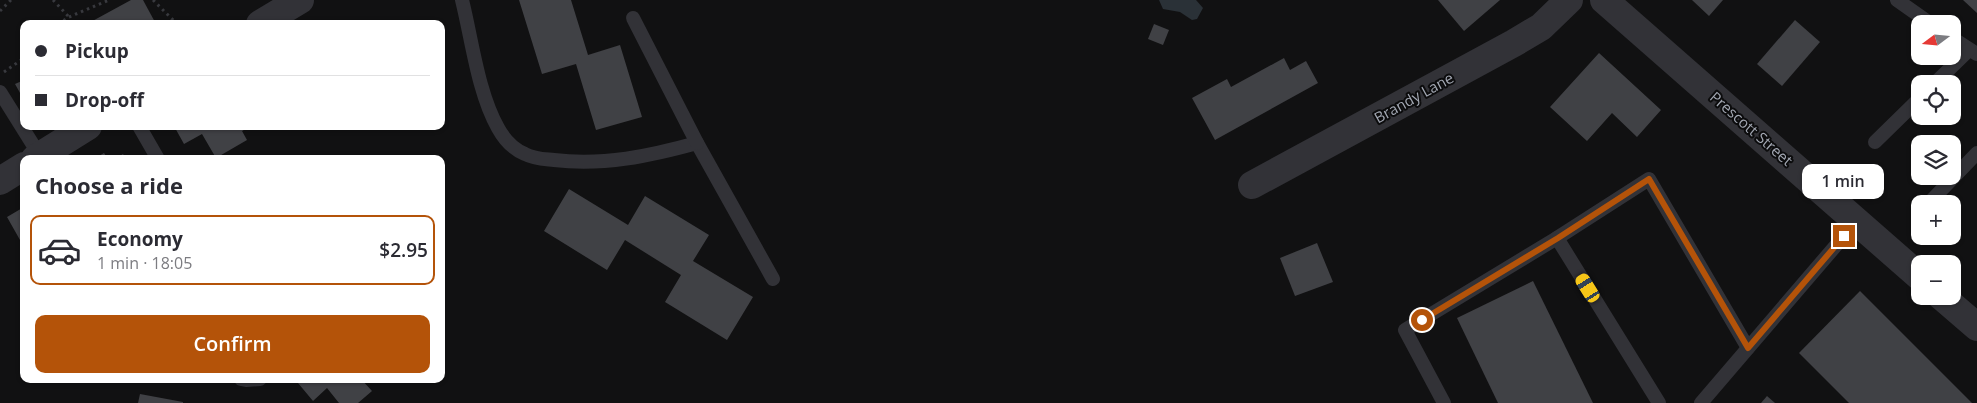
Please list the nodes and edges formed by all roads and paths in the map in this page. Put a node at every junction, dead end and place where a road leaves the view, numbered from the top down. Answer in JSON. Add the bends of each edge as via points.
{"nodes":[{"id":1,"x":11,"y":0,"type":"edge"},
{"id":2,"x":53,"y":0,"type":"edge"},
{"id":3,"x":109,"y":0,"type":"edge"},
{"id":4,"x":152,"y":0,"type":"edge"},
{"id":5,"x":300,"y":0,"type":"edge"},
{"id":6,"x":462,"y":0,"type":"edge"},
{"id":7,"x":1569,"y":0,"type":"edge"},
{"id":8,"x":1604,"y":0,"type":"edge"},
{"id":9,"x":1897,"y":0,"type":"edge"},
{"id":10,"x":0,"y":11,"type":"edge"},
{"id":11,"x":1918,"y":15,"type":"edge"},
{"id":12,"x":69,"y":17,"type":"junction"},
{"id":13,"x":633,"y":18,"type":"dead end"},
{"id":14,"x":64,"y":20,"type":"edge"},
{"id":15,"x":173,"y":20,"type":"edge"},
{"id":16,"x":267,"y":20,"type":"edge"},
{"id":17,"x":1961,"y":44,"type":"edge"},
{"id":18,"x":1973,"y":52,"type":"edge"},
{"id":19,"x":20,"y":61,"type":"edge"},
{"id":20,"x":1945,"y":75,"type":"edge"},
{"id":21,"x":0,"y":76,"type":"edge"},
{"id":22,"x":0,"y":92,"type":"edge"},
{"id":23,"x":1911,"y":107,"type":"edge"},
{"id":24,"x":82,"y":130,"type":"edge"},
{"id":25,"x":141,"y":130,"type":"edge"},
{"id":26,"x":1875,"y":142,"type":"dead end"},
{"id":27,"x":697,"y":143,"type":"junction"},
{"id":28,"x":1977,"y":153,"type":"edge"},
{"id":29,"x":31,"y":155,"type":"edge"},
{"id":30,"x":41,"y":155,"type":"edge"},
{"id":31,"x":156,"y":155,"type":"edge"},
{"id":32,"x":20,"y":168,"type":"edge"},
{"id":33,"x":0,"y":181,"type":"edge"},
{"id":34,"x":1252,"y":185,"type":"dead end"},
{"id":35,"x":1937,"y":195,"type":"edge"},
{"id":36,"x":1856,"y":222,"type":"junction"},
{"id":37,"x":1558,"y":238,"type":"junction"},
{"id":38,"x":1911,"y":269,"type":"edge"},
{"id":39,"x":773,"y":279,"type":"dead end"},
{"id":40,"x":1952,"y":305,"type":"edge"},
{"id":41,"x":1977,"y":328,"type":"edge"},
{"id":42,"x":1748,"y":348,"type":"junction"},
{"id":43,"x":1444,"y":403,"type":"edge"},
{"id":44,"x":1659,"y":403,"type":"edge"},
{"id":45,"x":1701,"y":403,"type":"edge"}],
"edges":[{"from":1,"to":10,"type":"path"},
{"from":2,"to":12,"type":"path"},
{"from":3,"to":12,"type":"path"},
{"from":4,"to":15,"type":"path"},
{"from":5,"to":16,"type":"street"},
{"from":6,"to":27,"type":"lane","via":[[480,78],[498,128],[510,145],[525,155],[584,163],[652,156]]},
{"from":7,"to":34,"type":"street","name":"Brandy Lane","via":[[1541,27],[1514,43]]},
{"from":8,"to":36,"type":"street","name":"Prescott Street"},
{"from":9,"to":11,"type":"lane"},
{"from":12,"to":14,"type":"path"},
{"from":13,"to":27,"type":"lane"},
{"from":17,"to":18,"type":"lane"},
{"from":18,"to":20,"type":"lane"},
{"from":19,"to":21,"type":"path"},
{"from":22,"to":29,"type":"lane"},
{"from":23,"to":26,"type":"lane"},
{"from":24,"to":30,"type":"street"},
{"from":25,"to":31,"type":"lane"},
{"from":27,"to":39,"type":"lane"},
{"from":28,"to":35,"type":"lane"},
{"from":32,"to":33,"type":"street"},
{"from":36,"to":38,"type":"street","name":"Prescott Street"},
{"from":36,"to":42,"type":"lane"},
{"from":37,"to":42,"type":"lane","via":[[1649,179]]},
{"from":37,"to":43,"type":"lane","via":[[1406,330]]},
{"from":37,"to":44,"type":"lane"},
{"from":40,"to":41,"type":"street"},
{"from":42,"to":45,"type":"lane"}]}
